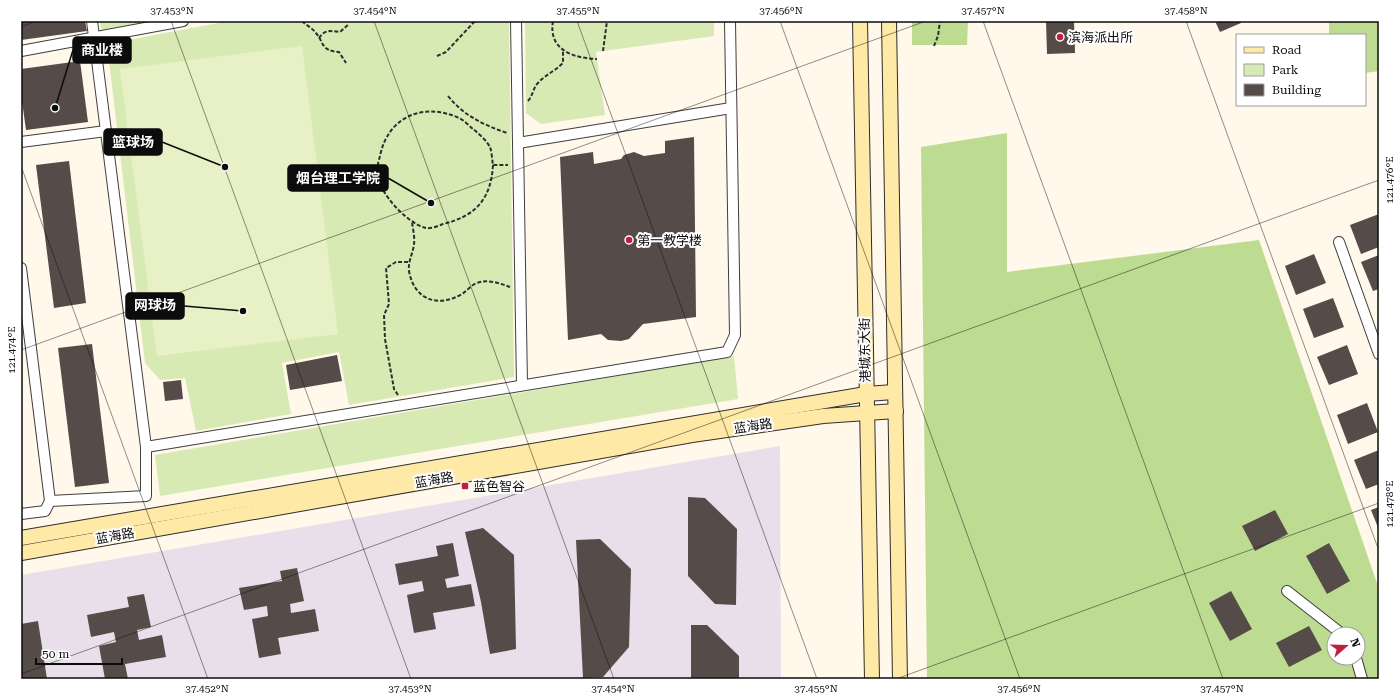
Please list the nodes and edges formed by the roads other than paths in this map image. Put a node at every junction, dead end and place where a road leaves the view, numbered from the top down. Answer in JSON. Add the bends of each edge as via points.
{"nodes":[{"id":1,"x":92,"y":21,"type":"edge"},
{"id":2,"x":183,"y":21,"type":"edge"},
{"id":3,"x":516,"y":21,"type":"edge"},
{"id":4,"x":730,"y":21,"type":"edge"},
{"id":5,"x":860,"y":21,"type":"edge"},
{"id":6,"x":889,"y":21,"type":"edge"},
{"id":7,"x":94,"y":37,"type":"junction"},
{"id":8,"x":21,"y":51,"type":"edge"},
{"id":9,"x":731,"y":108,"type":"junction"},
{"id":10,"x":106,"y":131,"type":"junction"},
{"id":11,"x":21,"y":142,"type":"edge"},
{"id":12,"x":518,"y":143,"type":"junction"},
{"id":13,"x":1339,"y":242,"type":"dead end"},
{"id":14,"x":21,"y":268,"type":"edge"},
{"id":15,"x":25,"y":339,"type":"edge"},
{"id":16,"x":1379,"y":354,"type":"edge"},
{"id":17,"x":522,"y":385,"type":"junction"},
{"id":18,"x":894,"y":392,"type":"junction"},
{"id":19,"x":866,"y":394,"type":"junction"},
{"id":20,"x":896,"y":411,"type":"junction"},
{"id":21,"x":868,"y":414,"type":"junction"},
{"id":22,"x":146,"y":447,"type":"junction"},
{"id":23,"x":50,"y":501,"type":"junction"},
{"id":24,"x":21,"y":514,"type":"edge"},
{"id":25,"x":21,"y":538,"type":"edge"},
{"id":26,"x":21,"y":552,"type":"edge"},
{"id":27,"x":1287,"y":591,"type":"dead end"},
{"id":28,"x":1332,"y":626,"type":"edge"},
{"id":29,"x":1358,"y":666,"type":"edge"},
{"id":30,"x":872,"y":679,"type":"edge"},
{"id":31,"x":900,"y":679,"type":"edge"},
{"id":32,"x":1362,"y":679,"type":"edge"}],
"edges":[{"from":1,"to":7,"type":"street"},
{"from":2,"to":7,"type":"street"},
{"from":3,"to":12,"type":"street"},
{"from":4,"to":9,"type":"street"},
{"from":5,"to":19,"type":"street","name":"港城东大街"},
{"from":6,"to":18,"type":"street"},
{"from":7,"to":8,"type":"street"},
{"from":7,"to":10,"type":"street"},
{"from":9,"to":12,"type":"street"},
{"from":9,"to":17,"type":"street","via":[[735,335],[727,352]]},
{"from":10,"to":11,"type":"street"},
{"from":10,"to":22,"type":"street"},
{"from":12,"to":17,"type":"street"},
{"from":13,"to":16,"type":"street"},
{"from":14,"to":15,"type":"street"},
{"from":15,"to":23,"type":"street"},
{"from":17,"to":22,"type":"street"},
{"from":18,"to":19,"type":"street","name":"蓝海路"},
{"from":18,"to":20,"type":"street"},
{"from":19,"to":21,"type":"street","name":"港城东大街"},
{"from":19,"to":25,"type":"street","name":"蓝海路"},
{"from":20,"to":21,"type":"street","name":"蓝海路"},
{"from":20,"to":31,"type":"street"},
{"from":21,"to":26,"type":"street","name":"蓝海路","via":[[823,416],[692,435]]},
{"from":21,"to":30,"type":"street","name":"港城东大街"},
{"from":22,"to":23,"type":"street","via":[[146,496]]},
{"from":23,"to":24,"type":"street","via":[[45,511]]},
{"from":27,"to":28,"type":"street"},
{"from":29,"to":32,"type":"street"}]}
